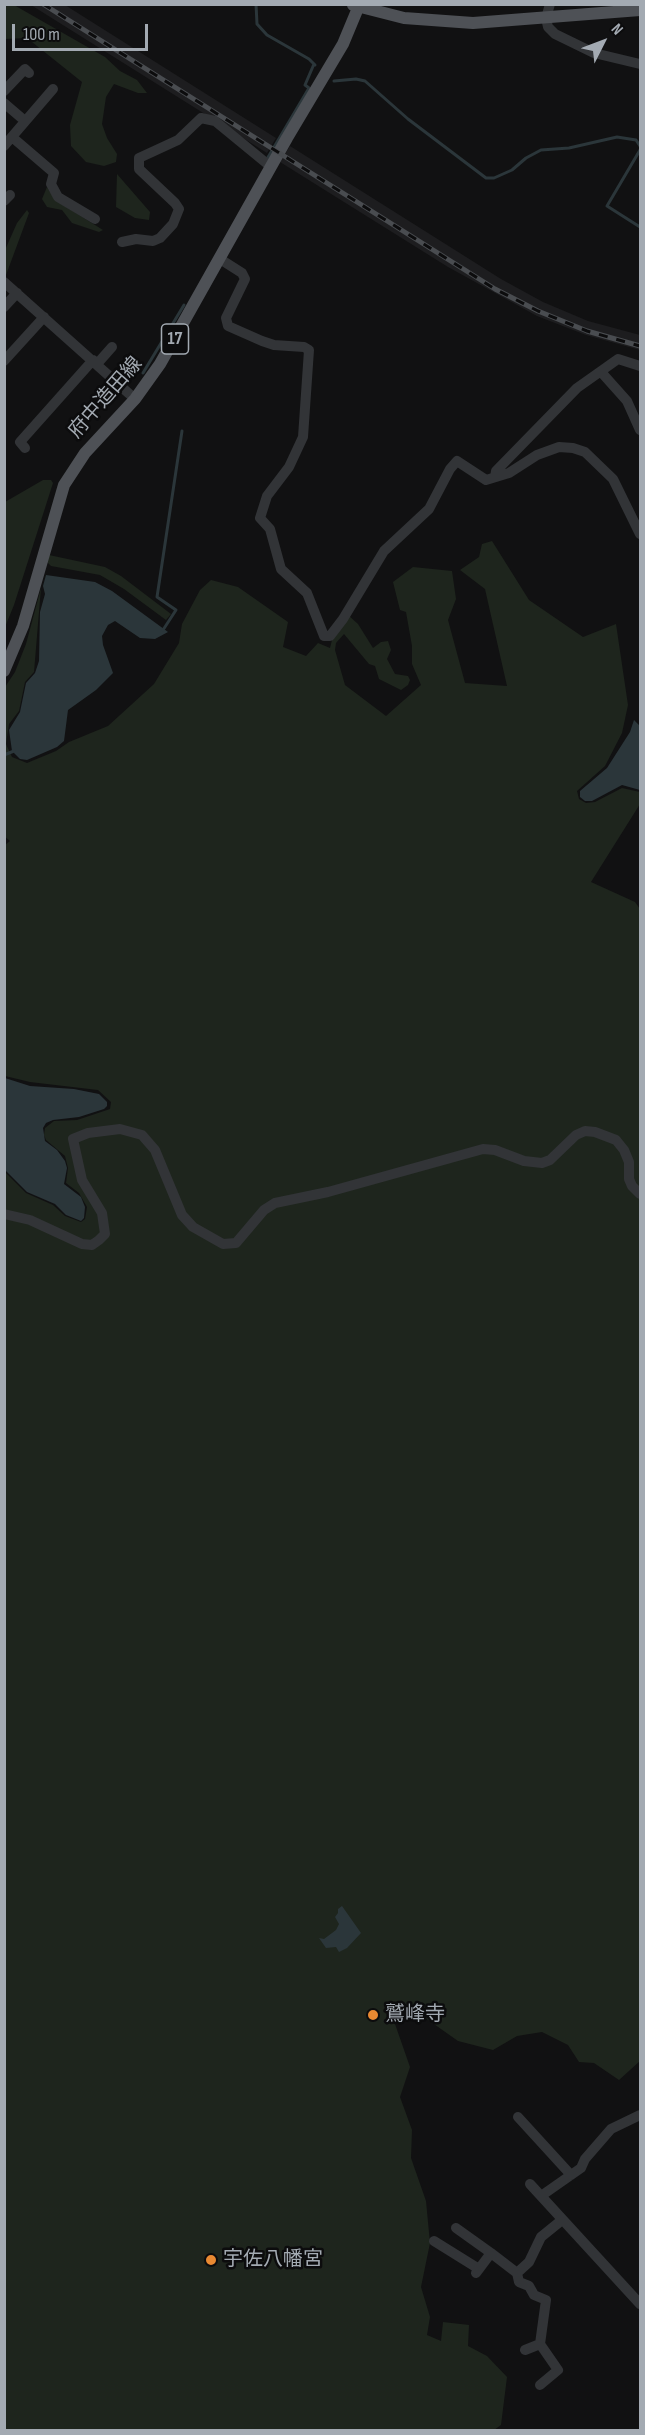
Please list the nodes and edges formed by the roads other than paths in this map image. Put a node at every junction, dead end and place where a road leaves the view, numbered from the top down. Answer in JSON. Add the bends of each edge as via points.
{"nodes":[{"id":1,"x":550,"y":4,"type":"edge"},
{"id":2,"x":355,"y":6,"type":"edge"},
{"id":3,"x":640,"y":10,"type":"edge"},
{"id":4,"x":546,"y":18,"type":"junction"},
{"id":5,"x":640,"y":64,"type":"edge"},
{"id":6,"x":29,"y":73,"type":"dead end"},
{"id":7,"x":53,"y":89,"type":"dead end"},
{"id":8,"x":4,"y":91,"type":"edge"},
{"id":9,"x":4,"y":102,"type":"edge"},
{"id":10,"x":25,"y":121,"type":"junction"},
{"id":11,"x":8,"y":142,"type":"edge"},
{"id":12,"x":271,"y":167,"type":"junction"},
{"id":13,"x":95,"y":219,"type":"dead end"},
{"id":14,"x":122,"y":242,"type":"dead end"},
{"id":15,"x":220,"y":259,"type":"junction"},
{"id":16,"x":4,"y":282,"type":"edge"},
{"id":17,"x":17,"y":293,"type":"junction"},
{"id":18,"x":4,"y":307,"type":"edge"},
{"id":19,"x":44,"y":317,"type":"junction"},
{"id":20,"x":112,"y":347,"type":"dead end"},
{"id":21,"x":4,"y":361,"type":"edge"},
{"id":22,"x":95,"y":362,"type":"junction"},
{"id":23,"x":640,"y":366,"type":"edge"},
{"id":24,"x":602,"y":372,"type":"junction"},
{"id":25,"x":135,"y":399,"type":"junction"},
{"id":26,"x":640,"y":430,"type":"edge"},
{"id":27,"x":25,"y":448,"type":"dead end"},
{"id":28,"x":495,"y":477,"type":"junction"},
{"id":29,"x":640,"y":534,"type":"edge"},
{"id":30,"x":4,"y":670,"type":"edge"},
{"id":31,"x":640,"y":1194,"type":"edge"},
{"id":32,"x":4,"y":1214,"type":"edge"},
{"id":33,"x":640,"y":2115,"type":"edge"},
{"id":34,"x":518,"y":2117,"type":"dead end"},
{"id":35,"x":571,"y":2175,"type":"junction"},
{"id":36,"x":530,"y":2184,"type":"dead end"},
{"id":37,"x":541,"y":2196,"type":"junction"},
{"id":38,"x":562,"y":2220,"type":"junction"},
{"id":39,"x":456,"y":2228,"type":"dead end"},
{"id":40,"x":434,"y":2241,"type":"dead end"},
{"id":41,"x":491,"y":2253,"type":"junction"},
{"id":42,"x":517,"y":2273,"type":"junction"},
{"id":43,"x":640,"y":2304,"type":"edge"},
{"id":44,"x":540,"y":2344,"type":"junction"},
{"id":45,"x":525,"y":2350,"type":"dead end"},
{"id":46,"x":540,"y":2385,"type":"dead end"}],
"edges":[{"from":1,"to":4,"type":"street"},
{"from":2,"to":4,"type":"main road","via":[[438,22],[473,24]]},
{"from":2,"to":12,"type":"main road","name":"府中造田線","number":"17","via":[[343,44]]},
{"from":3,"to":4,"type":"main road"},
{"from":4,"to":5,"type":"street","via":[[555,34],[594,53]]},
{"from":6,"to":8,"type":"street","via":[[25,69]]},
{"from":7,"to":10,"type":"street"},
{"from":9,"to":10,"type":"street"},
{"from":10,"to":11,"type":"street"},
{"from":11,"to":13,"type":"street","via":[[54,173],[51,184],[58,197]]},
{"from":12,"to":14,"type":"street","via":[[215,121],[201,118],[178,140],[139,158],[139,169],[179,209],[173,224],[153,241],[136,238]]},
{"from":12,"to":15,"type":"main road","name":"府中造田線","number":"17"},
{"from":15,"to":25,"type":"main road","name":"府中造田線","number":"17","via":[[160,364]]},
{"from":15,"to":28,"type":"street","via":[[245,279],[226,318],[228,326],[268,343],[309,350],[303,437],[289,467],[267,496],[260,518],[270,529],[281,569],[307,593],[324,636],[330,636],[343,619],[384,551],[429,509],[457,462],[486,480]]},
{"from":16,"to":17,"type":"street"},
{"from":17,"to":18,"type":"street"},
{"from":17,"to":19,"type":"street"},
{"from":19,"to":21,"type":"street"},
{"from":19,"to":22,"type":"street"},
{"from":20,"to":22,"type":"street"},
{"from":22,"to":25,"type":"street"},
{"from":22,"to":27,"type":"street","via":[[20,442]]},
{"from":23,"to":24,"type":"street","via":[[618,359]]},
{"from":24,"to":26,"type":"street","via":[[627,401]]},
{"from":24,"to":28,"type":"street","via":[[577,388],[496,471]]},
{"from":25,"to":30,"type":"main road","name":"府中造田線","number":"17","via":[[85,453],[64,485],[23,626]]},
{"from":28,"to":29,"type":"street","via":[[559,447],[579,450],[613,479]]},
{"from":31,"to":32,"type":"street","via":[[632,1186],[629,1162],[616,1140],[585,1131],[542,1163],[483,1149],[275,1203],[236,1243],[223,1244],[193,1227],[182,1215],[155,1150],[142,1136],[120,1129],[88,1132],[73,1139],[82,1180],[102,1213],[105,1234],[99,1240],[92,1245],[82,1244],[30,1220]]},
{"from":33,"to":35,"type":"street","via":[[611,2129],[582,2168]]},
{"from":34,"to":35,"type":"street"},
{"from":35,"to":37,"type":"street"},
{"from":36,"to":37,"type":"street"},
{"from":37,"to":38,"type":"street"},
{"from":38,"to":42,"type":"street","via":[[542,2237]]},
{"from":38,"to":43,"type":"street"},
{"from":39,"to":41,"type":"street"},
{"from":40,"to":41,"type":"street","via":[[477,2271]]},
{"from":41,"to":42,"type":"street"},
{"from":42,"to":44,"type":"street","via":[[519,2282],[546,2300]]},
{"from":44,"to":45,"type":"street"},
{"from":44,"to":46,"type":"street","via":[[558,2370]]}]}
